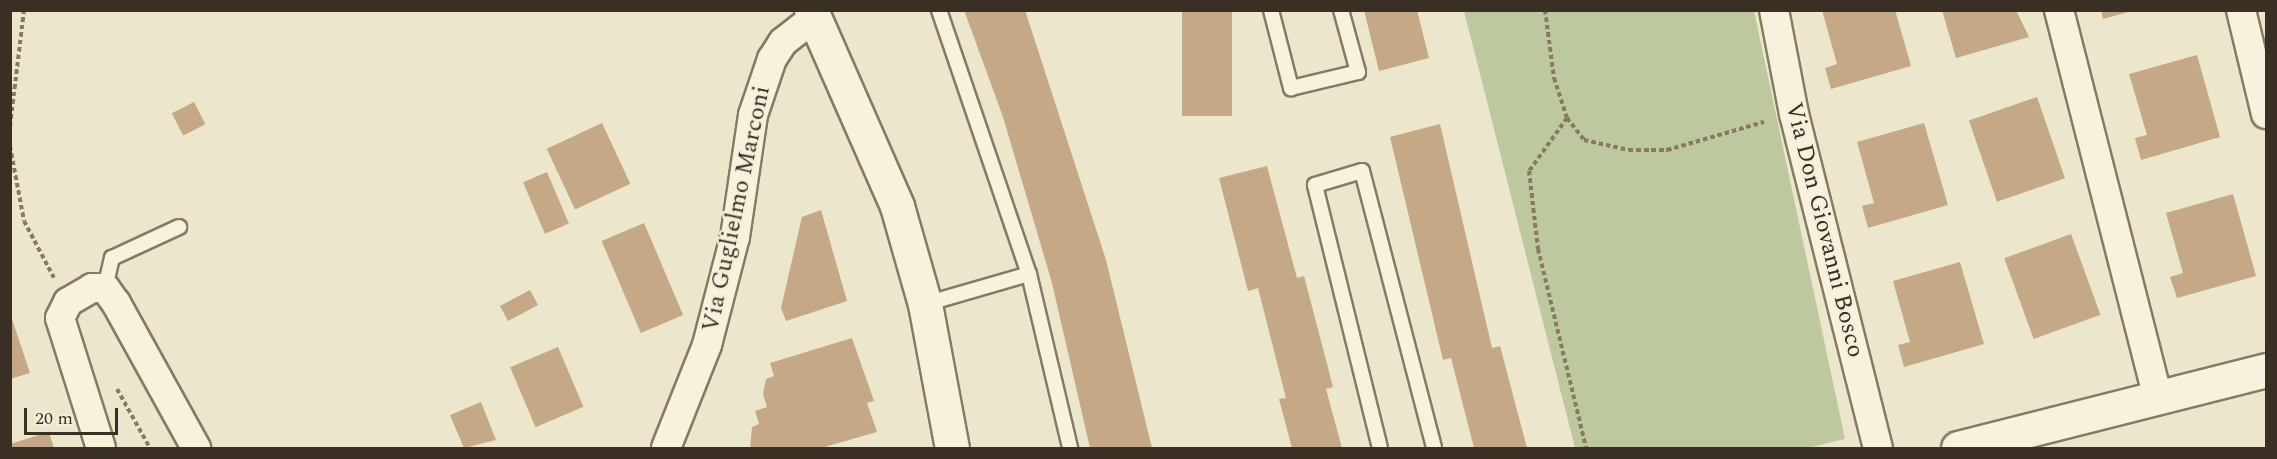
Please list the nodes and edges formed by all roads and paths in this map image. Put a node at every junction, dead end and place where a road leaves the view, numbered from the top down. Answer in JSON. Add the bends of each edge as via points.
{"nodes":[{"id":1,"x":24,"y":10,"type":"edge"},
{"id":2,"x":939,"y":10,"type":"edge"},
{"id":3,"x":1271,"y":10,"type":"edge"},
{"id":4,"x":1341,"y":10,"type":"edge"},
{"id":5,"x":1545,"y":10,"type":"edge"},
{"id":6,"x":1774,"y":10,"type":"edge"},
{"id":7,"x":2060,"y":10,"type":"edge"},
{"id":8,"x":2241,"y":10,"type":"edge"},
{"id":9,"x":813,"y":14,"type":"edge"},
{"id":10,"x":1794,"y":114,"type":"junction"},
{"id":11,"x":2266,"y":114,"type":"edge"},
{"id":12,"x":1568,"y":118,"type":"junction"},
{"id":13,"x":10,"y":126,"type":"edge"},
{"id":14,"x":10,"y":146,"type":"edge"},
{"id":15,"x":179,"y":227,"type":"dead end"},
{"id":16,"x":36,"y":247,"type":"dead end"},
{"id":17,"x":1029,"y":274,"type":"junction"},
{"id":18,"x":105,"y":288,"type":"junction"},
{"id":19,"x":925,"y":304,"type":"junction"},
{"id":20,"x":2266,"y":370,"type":"edge"},
{"id":21,"x":110,"y":377,"type":"dead end"},
{"id":22,"x":2158,"y":398,"type":"junction"},
{"id":23,"x":101,"y":448,"type":"edge"},
{"id":24,"x":150,"y":448,"type":"edge"},
{"id":25,"x":196,"y":448,"type":"edge"},
{"id":26,"x":666,"y":448,"type":"edge"},
{"id":27,"x":952,"y":448,"type":"edge"},
{"id":28,"x":1070,"y":448,"type":"edge"},
{"id":29,"x":1380,"y":448,"type":"edge"},
{"id":30,"x":1434,"y":448,"type":"edge"},
{"id":31,"x":1586,"y":448,"type":"edge"},
{"id":32,"x":1878,"y":448,"type":"edge"},
{"id":33,"x":1964,"y":448,"type":"edge"}],
"edges":[{"from":1,"to":13,"type":"path"},
{"from":2,"to":17,"type":"lane"},
{"from":3,"to":4,"type":"lane","via":[[1291,88],[1358,72]]},
{"from":5,"to":12,"type":"path","via":[[1554,78]]},
{"from":6,"to":10,"type":"street","name":"Via Don Giovanni Bosco"},
{"from":7,"to":22,"type":"street"},
{"from":8,"to":11,"type":"street"},
{"from":9,"to":19,"type":"street","name":"Via Guglielmo Marconi","via":[[897,206]]},
{"from":9,"to":26,"type":"street","name":"Via Guglielmo Marconi","via":[[772,58],[753,115],[735,237],[707,345]]},
{"from":10,"to":12,"type":"path","via":[[1667,150],[1629,150],[1584,140]]},
{"from":10,"to":32,"type":"street","name":"Via Don Giovanni Bosco"},
{"from":12,"to":31,"type":"path","via":[[1529,171],[1538,249]]},
{"from":14,"to":16,"type":"path","via":[[14,185]]},
{"from":15,"to":18,"type":"lane","via":[[112,258]]},
{"from":17,"to":19,"type":"lane"},
{"from":17,"to":28,"type":"lane"},
{"from":18,"to":23,"type":"street","via":[[92,288],[68,302],[60,318]]},
{"from":18,"to":25,"type":"street"},
{"from":19,"to":27,"type":"street","name":"Via Guglielmo Marconi"},
{"from":20,"to":22,"type":"street"},
{"from":21,"to":24,"type":"path"},
{"from":22,"to":33,"type":"street"},
{"from":29,"to":30,"type":"lane","via":[[1315,185],[1362,171]]}]}
